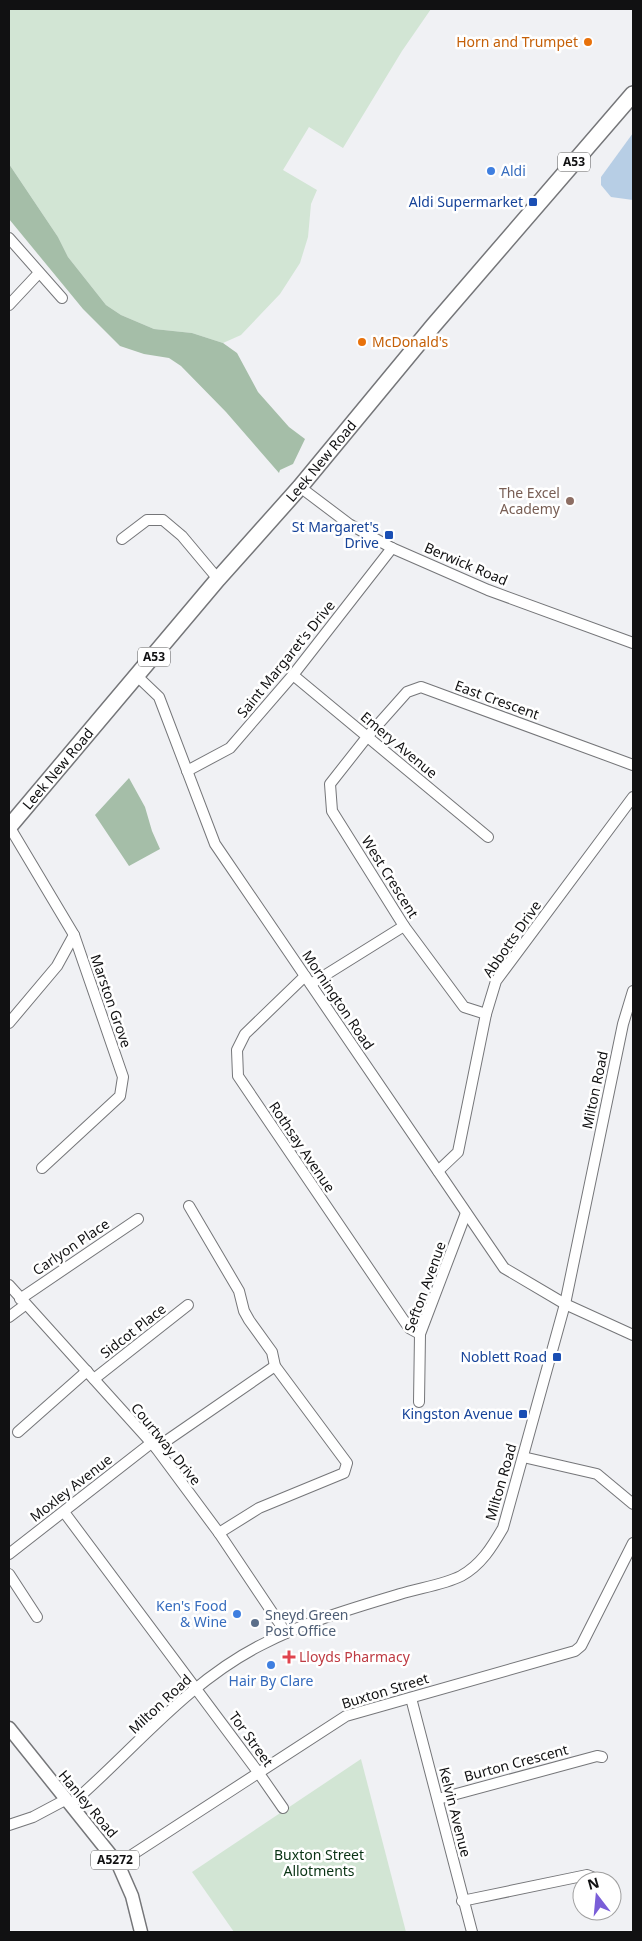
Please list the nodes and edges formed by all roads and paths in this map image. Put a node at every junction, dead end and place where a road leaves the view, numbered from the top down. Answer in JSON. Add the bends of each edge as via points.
{"nodes":[{"id":1,"x":633,"y":94,"type":"edge"},
{"id":2,"x":9,"y":238,"type":"edge"},
{"id":3,"x":38,"y":274,"type":"junction"},
{"id":4,"x":62,"y":298,"type":"dead end"},
{"id":5,"x":9,"y":305,"type":"edge"},
{"id":6,"x":300,"y":487,"type":"junction"},
{"id":7,"x":122,"y":539,"type":"dead end"},
{"id":8,"x":392,"y":548,"type":"junction"},
{"id":9,"x":218,"y":579,"type":"junction"},
{"id":10,"x":633,"y":643,"type":"edge"},
{"id":11,"x":293,"y":675,"type":"junction"},
{"id":12,"x":137,"y":676,"type":"junction"},
{"id":13,"x":367,"y":737,"type":"junction"},
{"id":14,"x":633,"y":765,"type":"edge"},
{"id":15,"x":187,"y":771,"type":"junction"},
{"id":16,"x":633,"y":797,"type":"edge"},
{"id":17,"x":9,"y":827,"type":"edge"},
{"id":18,"x":488,"y":837,"type":"dead end"},
{"id":19,"x":404,"y":926,"type":"junction"},
{"id":20,"x":74,"y":936,"type":"junction"},
{"id":21,"x":308,"y":980,"type":"junction"},
{"id":22,"x":633,"y":990,"type":"edge"},
{"id":23,"x":486,"y":1014,"type":"junction"},
{"id":24,"x":9,"y":1023,"type":"edge"},
{"id":25,"x":42,"y":1168,"type":"dead end"},
{"id":26,"x":438,"y":1171,"type":"junction"},
{"id":27,"x":189,"y":1206,"type":"dead end"},
{"id":28,"x":466,"y":1214,"type":"junction"},
{"id":29,"x":138,"y":1219,"type":"dead end"},
{"id":30,"x":9,"y":1285,"type":"edge"},
{"id":31,"x":23,"y":1302,"type":"junction"},
{"id":32,"x":565,"y":1304,"type":"junction"},
{"id":33,"x":188,"y":1305,"type":"dead end"},
{"id":34,"x":9,"y":1317,"type":"edge"},
{"id":35,"x":420,"y":1334,"type":"junction"},
{"id":36,"x":633,"y":1335,"type":"edge"},
{"id":37,"x":276,"y":1366,"type":"junction"},
{"id":38,"x":91,"y":1375,"type":"junction"},
{"id":39,"x":419,"y":1402,"type":"dead end"},
{"id":40,"x":18,"y":1432,"type":"dead end"},
{"id":41,"x":153,"y":1446,"type":"junction"},
{"id":42,"x":522,"y":1457,"type":"junction"},
{"id":43,"x":633,"y":1504,"type":"edge"},
{"id":44,"x":64,"y":1512,"type":"junction"},
{"id":45,"x":219,"y":1532,"type":"junction"},
{"id":46,"x":633,"y":1543,"type":"edge"},
{"id":47,"x":9,"y":1554,"type":"edge"},
{"id":48,"x":9,"y":1574,"type":"edge"},
{"id":49,"x":38,"y":1617,"type":"dead end"},
{"id":50,"x":286,"y":1633,"type":"junction"},
{"id":51,"x":195,"y":1689,"type":"junction"},
{"id":52,"x":411,"y":1698,"type":"junction"},
{"id":53,"x":9,"y":1728,"type":"edge"},
{"id":54,"x":602,"y":1757,"type":"dead end"},
{"id":55,"x":258,"y":1772,"type":"junction"},
{"id":56,"x":438,"y":1799,"type":"junction"},
{"id":57,"x":68,"y":1802,"type":"junction"},
{"id":58,"x":283,"y":1808,"type":"dead end"},
{"id":59,"x":9,"y":1825,"type":"edge"},
{"id":60,"x":118,"y":1864,"type":"junction"},
{"id":61,"x":572,"y":1878,"type":"edge"},
{"id":62,"x":462,"y":1901,"type":"junction"},
{"id":63,"x":141,"y":1932,"type":"edge"},
{"id":64,"x":472,"y":1932,"type":"edge"}],
"edges":[{"from":1,"to":6,"type":"highway","name":"Leek New Road","number":"A53","via":[[433,326]]},
{"from":2,"to":3,"type":"street"},
{"from":3,"to":4,"type":"street"},
{"from":3,"to":5,"type":"street"},
{"from":6,"to":8,"type":"street","name":"Berwick Road","via":[[349,524]]},
{"from":6,"to":9,"type":"highway","name":"Leek New Road","number":"A53"},
{"from":7,"to":9,"type":"street","via":[[147,520],[163,520],[182,536]]},
{"from":8,"to":10,"type":"street","name":"Berwick Road","via":[[488,590]]},
{"from":8,"to":11,"type":"street","name":"Saint Margaret's Drive"},
{"from":9,"to":12,"type":"highway","name":"Leek New Road","number":"A53"},
{"from":11,"to":13,"type":"street","name":"Emery Avenue"},
{"from":11,"to":15,"type":"street","name":"Saint Margaret's Drive","via":[[230,748]]},
{"from":12,"to":15,"type":"street","name":"Mornington Road","via":[[159,697]]},
{"from":12,"to":17,"type":"highway","name":"Leek New Road","number":"A53"},
{"from":13,"to":14,"type":"street","name":"East Crescent","via":[[407,692],[421,687]]},
{"from":13,"to":18,"type":"street","name":"Emery Avenue"},
{"from":13,"to":19,"type":"street","name":"West Crescent","via":[[330,784],[332,811]]},
{"from":15,"to":21,"type":"street","name":"Mornington Road","via":[[214,844]]},
{"from":16,"to":23,"type":"street","name":"Abbotts Drive","via":[[496,981]]},
{"from":17,"to":20,"type":"street","name":"Marston Grove"},
{"from":19,"to":21,"type":"street","name":"Rothsay Avenue"},
{"from":19,"to":23,"type":"street","name":"West Crescent","via":[[464,1007]]},
{"from":20,"to":24,"type":"street","via":[[57,966]]},
{"from":20,"to":25,"type":"street","name":"Marston Grove","via":[[123,1077],[120,1096]]},
{"from":21,"to":26,"type":"street","name":"Mornington Road"},
{"from":21,"to":35,"type":"street","name":"Rothsay Avenue","via":[[245,1034],[237,1050],[238,1076],[409,1328]]},
{"from":22,"to":32,"type":"street","name":"Milton Road","via":[[623,1024]]},
{"from":23,"to":26,"type":"street","name":"Abbotts Drive","via":[[458,1152]]},
{"from":26,"to":28,"type":"street","name":"Mornington Road"},
{"from":27,"to":37,"type":"street","via":[[239,1292],[249,1320],[272,1352]]},
{"from":28,"to":32,"type":"street","name":"Mornington Road","via":[[504,1268]]},
{"from":28,"to":35,"type":"street","name":"Sefton Avenue"},
{"from":29,"to":31,"type":"street","name":"Carlyon Place"},
{"from":30,"to":31,"type":"street","name":"Courtway Drive"},
{"from":31,"to":34,"type":"street","name":"Carlyon Place"},
{"from":31,"to":38,"type":"street","name":"Courtway Drive"},
{"from":32,"to":36,"type":"street"},
{"from":32,"to":42,"type":"street","name":"Milton Road"},
{"from":33,"to":38,"type":"street","name":"Sidcot Place"},
{"from":35,"to":39,"type":"street","name":"Sefton Avenue"},
{"from":37,"to":41,"type":"street","name":"Moxley Avenue"},
{"from":37,"to":45,"type":"street","via":[[347,1463],[344,1473],[259,1508]]},
{"from":38,"to":40,"type":"street","name":"Sidcot Place"},
{"from":38,"to":41,"type":"street","name":"Courtway Drive"},
{"from":41,"to":44,"type":"street","name":"Moxley Avenue"},
{"from":41,"to":45,"type":"street","name":"Courtway Drive"},
{"from":42,"to":43,"type":"street","via":[[597,1474]]},
{"from":42,"to":50,"type":"street","name":"Milton Road","via":[[503,1528],[478,1564],[461,1576],[349,1609]]},
{"from":44,"to":47,"type":"street","name":"Moxley Avenue"},
{"from":44,"to":51,"type":"street","name":"Tor Street"},
{"from":45,"to":50,"type":"street","name":"Courtway Drive"},
{"from":46,"to":52,"type":"street","name":"Buxton Street","via":[[581,1646],[575,1651]]},
{"from":48,"to":49,"type":"street"},
{"from":50,"to":51,"type":"street","name":"Milton Road","via":[[238,1657]]},
{"from":51,"to":55,"type":"street","name":"Tor Street"},
{"from":51,"to":57,"type":"street","name":"Milton Road","via":[[105,1776]]},
{"from":52,"to":55,"type":"street","name":"Buxton Street","via":[[346,1716]]},
{"from":52,"to":56,"type":"street","name":"Kelvin Avenue"},
{"from":53,"to":57,"type":"main road","name":"Hanley Road","number":"A5272"},
{"from":54,"to":56,"type":"street","name":"Burton Crescent"},
{"from":55,"to":58,"type":"street","name":"Tor Street"},
{"from":55,"to":60,"type":"street","name":"Buxton Street"},
{"from":56,"to":62,"type":"street","name":"Kelvin Avenue"},
{"from":57,"to":59,"type":"street","name":"Milton Road"},
{"from":57,"to":60,"type":"main road","name":"Hanley Road","number":"A5272"},
{"from":60,"to":63,"type":"main road","name":"Hanley Road","number":"A5272","via":[[132,1896]]},
{"from":61,"to":62,"type":"street"},
{"from":62,"to":64,"type":"street","name":"Kelvin Avenue"}]}
